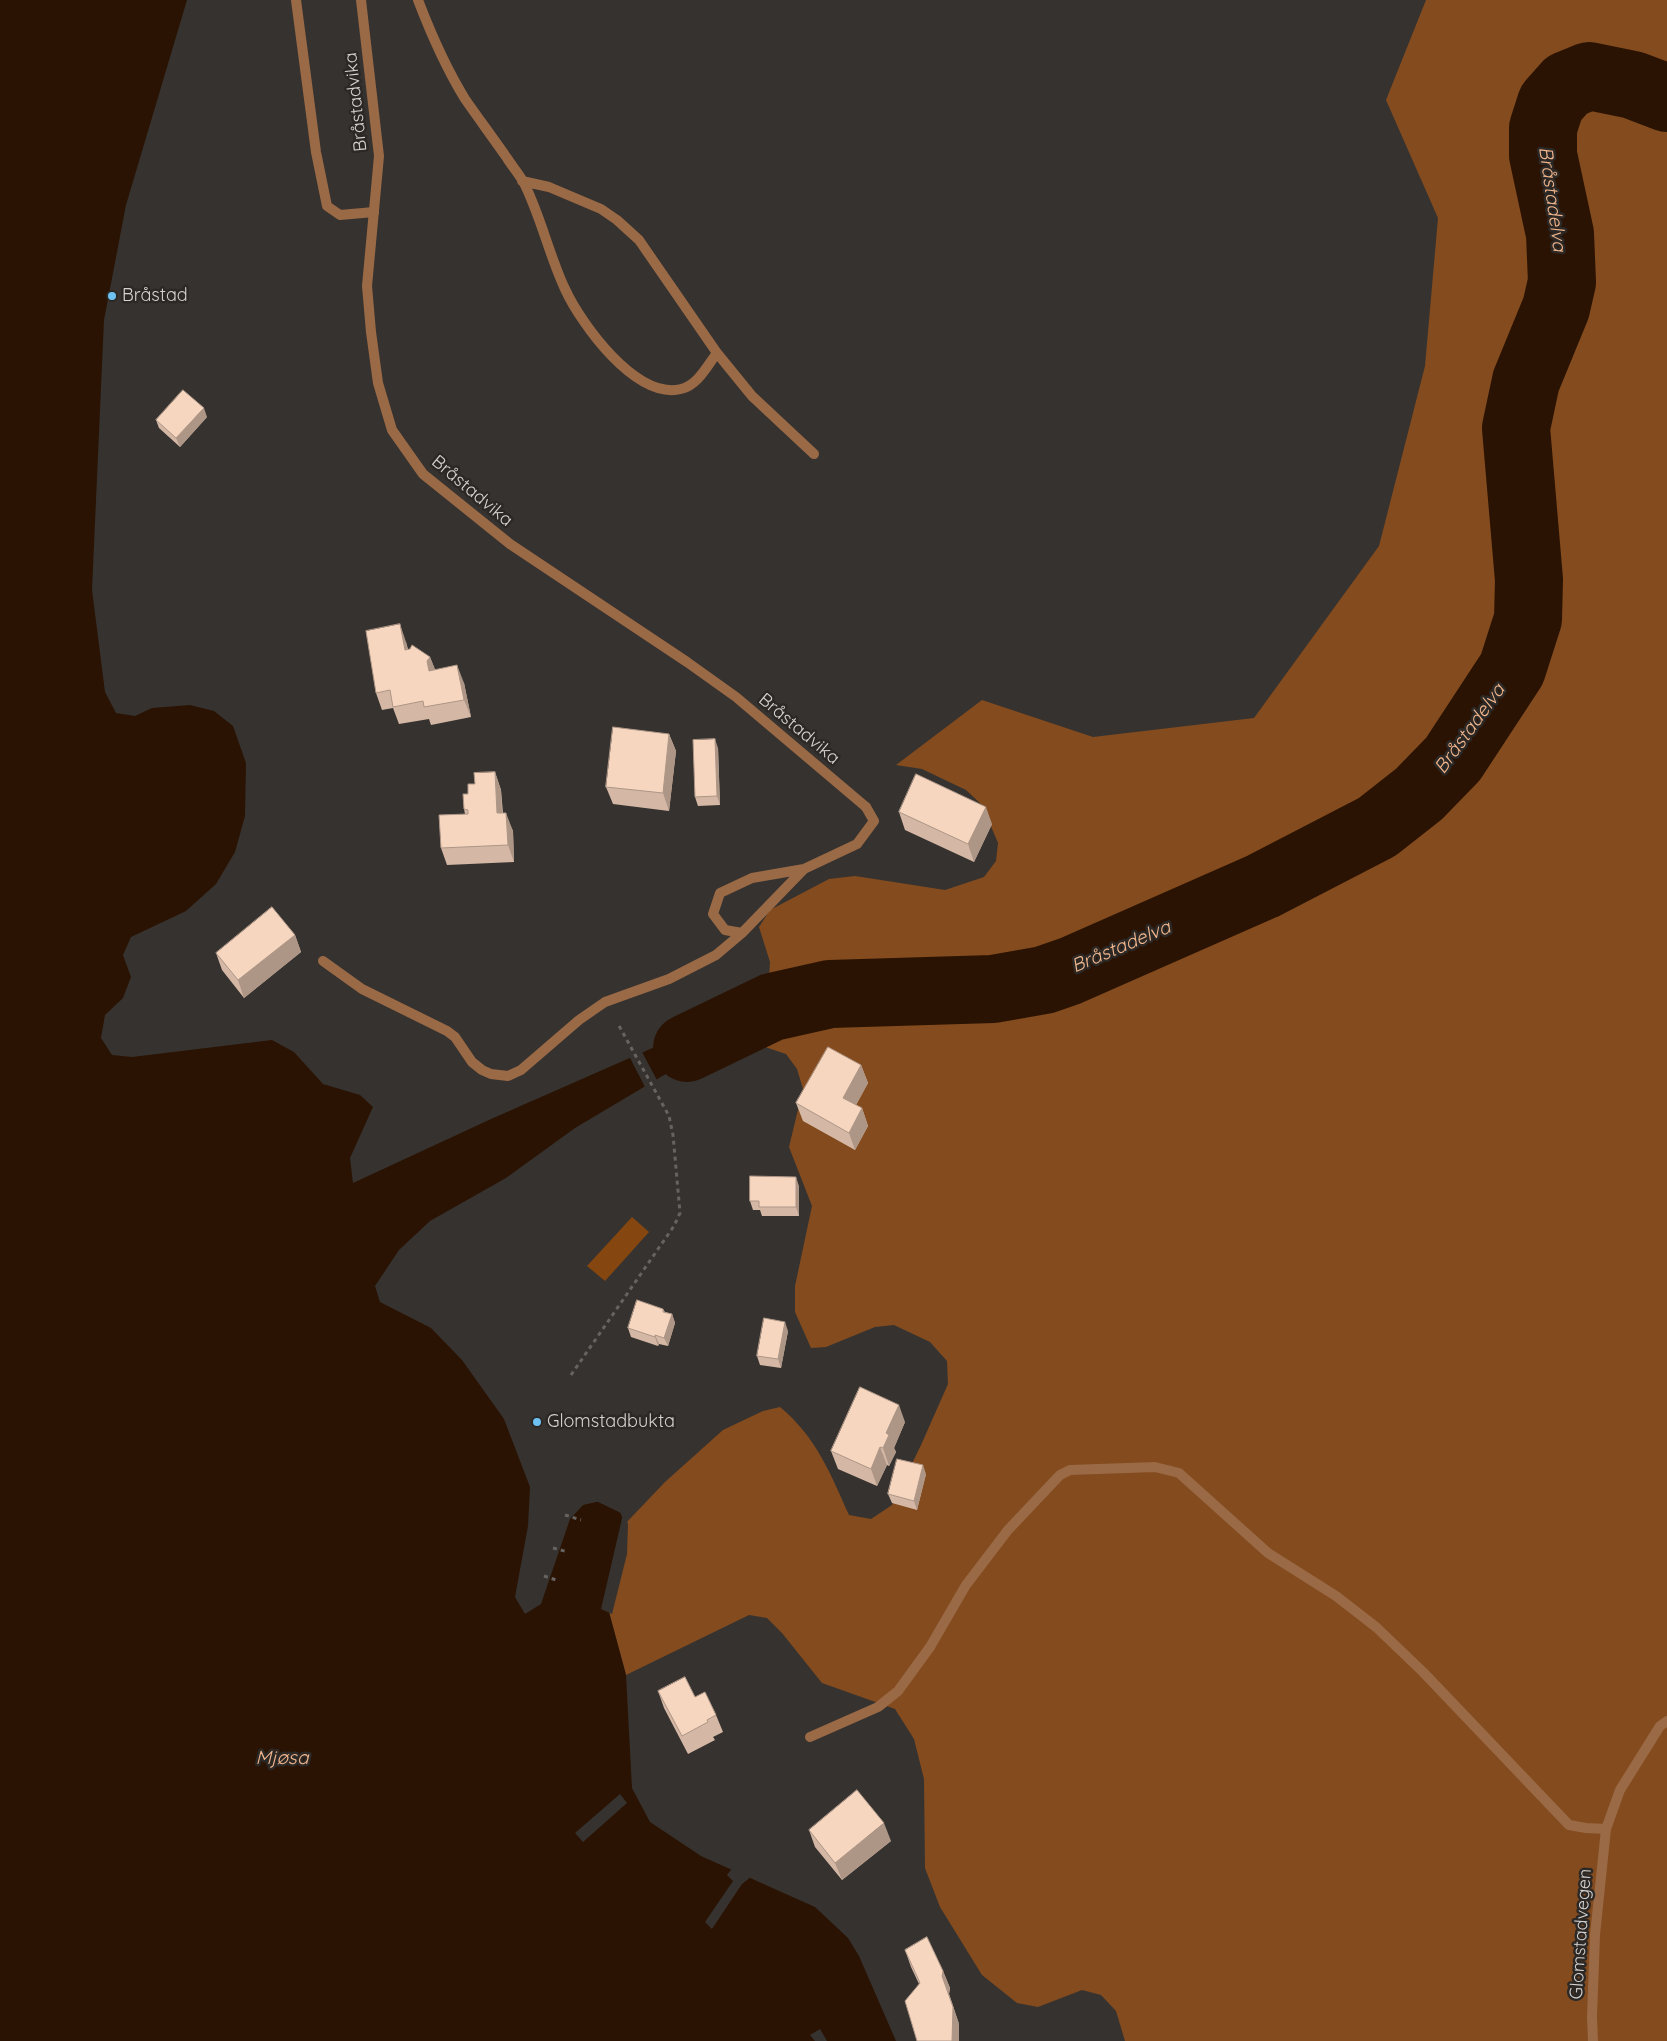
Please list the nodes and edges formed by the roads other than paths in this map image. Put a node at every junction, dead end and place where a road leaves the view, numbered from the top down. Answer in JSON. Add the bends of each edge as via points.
{"nodes":[{"id":1,"x":296,"y":0,"type":"edge"},
{"id":2,"x":361,"y":0,"type":"edge"},
{"id":3,"x":418,"y":0,"type":"edge"},
{"id":4,"x":522,"y":181,"type":"junction"},
{"id":5,"x":374,"y":212,"type":"junction"},
{"id":6,"x":717,"y":353,"type":"junction"},
{"id":7,"x":814,"y":454,"type":"dead end"},
{"id":8,"x":804,"y":868,"type":"junction"},
{"id":9,"x":742,"y":933,"type":"junction"},
{"id":10,"x":323,"y":961,"type":"dead end"},
{"id":11,"x":1667,"y":1721,"type":"edge"},
{"id":12,"x":810,"y":1737,"type":"dead end"},
{"id":13,"x":1606,"y":1829,"type":"junction"},
{"id":14,"x":1594,"y":2041,"type":"edge"}],
"edges":[{"from":1,"to":5,"type":"street","via":[[326,206],[340,215]]},
{"from":2,"to":5,"type":"street","name":"Bråstadvika","via":[[379,156]]},
{"from":3,"to":4,"type":"street","via":[[432,36],[464,98]]},
{"from":4,"to":6,"type":"street","via":[[549,187],[601,209],[617,220],[639,240]]},
{"from":4,"to":6,"type":"street","via":[[564,288],[578,315],[630,373],[652,388],[665,391],[682,389],[696,382]]},
{"from":5,"to":8,"type":"street","name":"Bråstadvika","via":[[367,286],[378,383],[392,430],[424,474],[510,544],[736,698],[866,807],[874,821],[857,844]]},
{"from":6,"to":7,"type":"street","via":[[752,396]]},
{"from":8,"to":9,"type":"street"},
{"from":8,"to":9,"type":"street","via":[[752,878],[720,893],[713,914],[725,930]]},
{"from":9,"to":10,"type":"street","via":[[716,955],[669,979],[605,1002],[521,1070],[508,1076],[482,1070],[447,1031],[362,988]]},
{"from":11,"to":13,"type":"street","name":"Glomstadvegen","via":[[1660,1726],[1620,1790]]},
{"from":12,"to":13,"type":"street","via":[[878,1707],[898,1691],[930,1647],[966,1585],[1008,1530],[1060,1475],[1070,1470],[1155,1466],[1179,1473],[1268,1553],[1336,1596],[1376,1627],[1570,1824]]},
{"from":13,"to":14,"type":"street","name":"Glomstadvegen","via":[[1595,1935]]}]}
